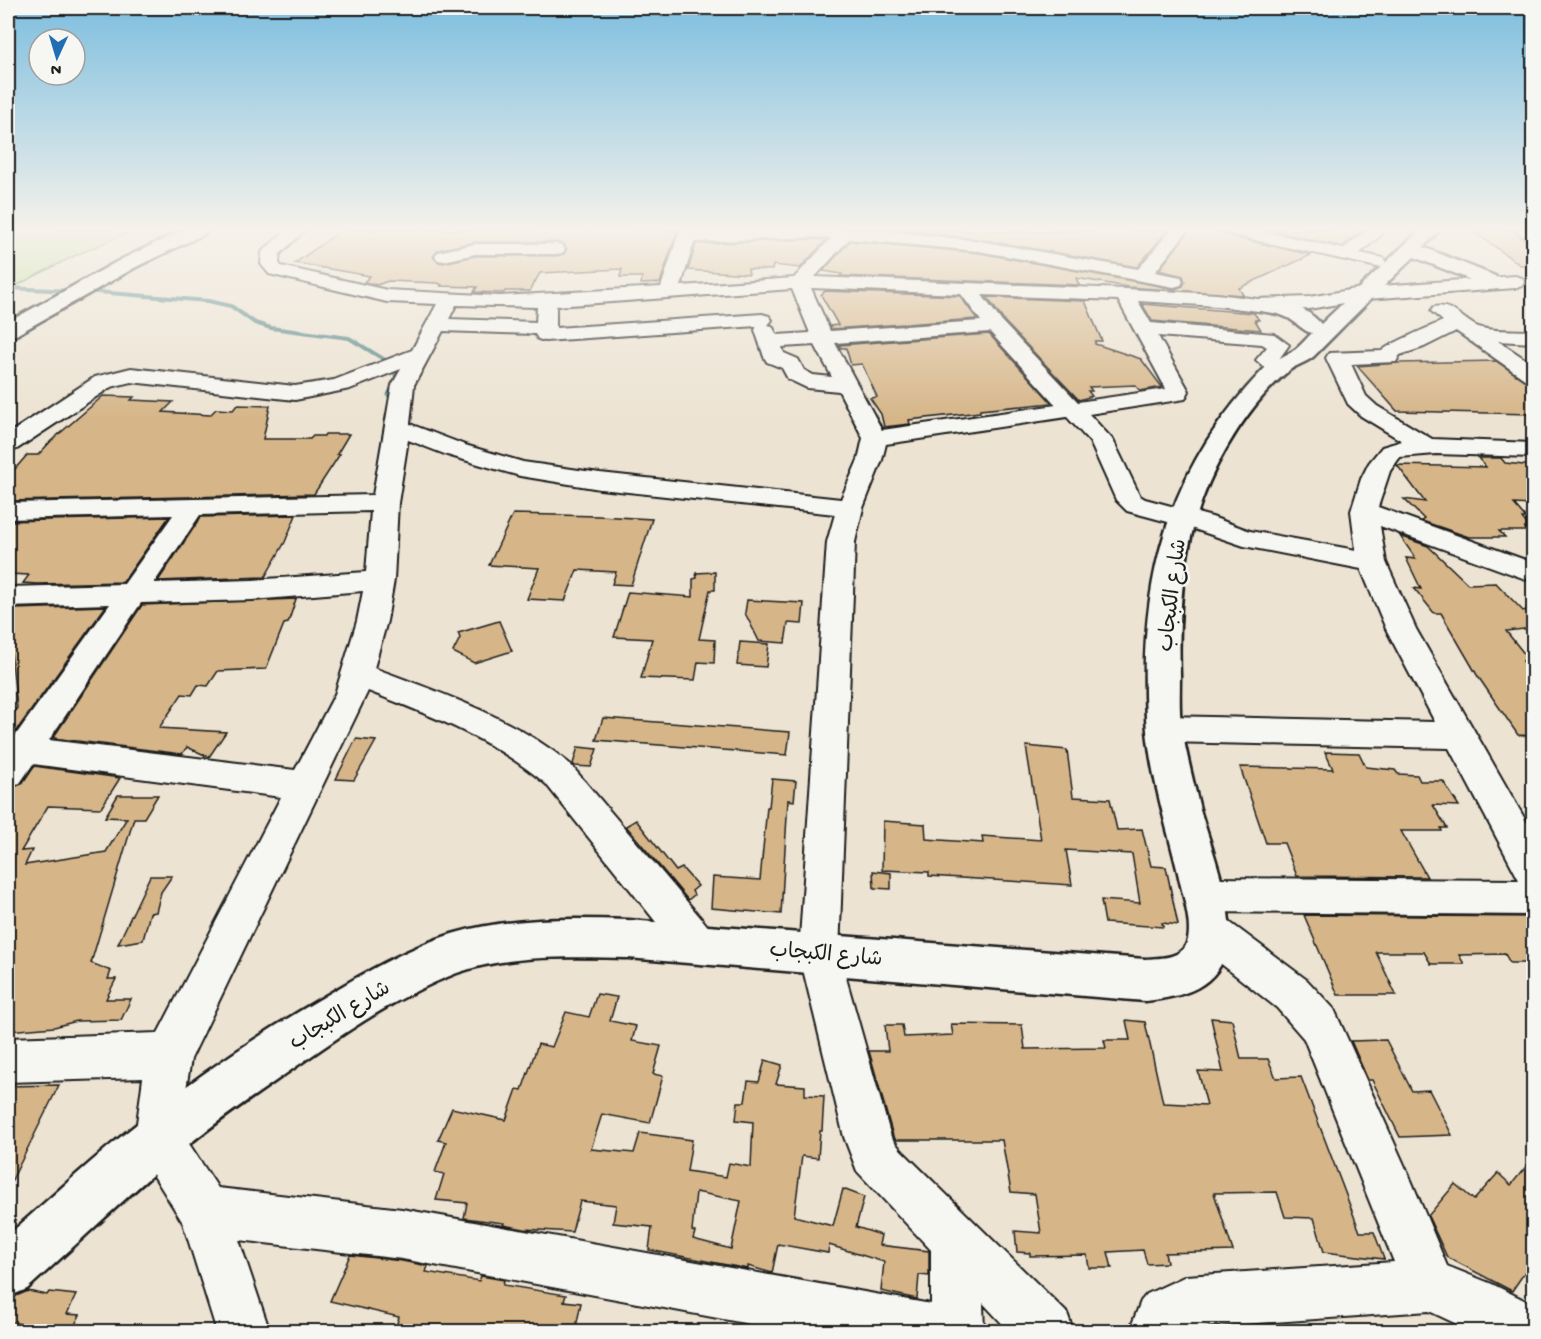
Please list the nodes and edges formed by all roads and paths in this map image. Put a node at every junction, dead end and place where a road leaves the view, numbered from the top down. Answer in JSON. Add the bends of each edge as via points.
{"nodes":[{"id":1,"x":65,"y":292,"type":"edge"},
{"id":2,"x":366,"y":292,"type":"edge"},
{"id":3,"x":542,"y":292,"type":"edge"},
{"id":4,"x":676,"y":292,"type":"edge"},
{"id":5,"x":754,"y":292,"type":"edge"},
{"id":6,"x":805,"y":292,"type":"edge"},
{"id":7,"x":970,"y":292,"type":"edge"},
{"id":8,"x":1084,"y":292,"type":"edge"},
{"id":9,"x":1195,"y":292,"type":"edge"},
{"id":10,"x":1318,"y":292,"type":"edge"},
{"id":11,"x":1318,"y":292,"type":"edge"},
{"id":12,"x":1360,"y":292,"type":"edge"},
{"id":13,"x":1365,"y":292,"type":"edge"},
{"id":14,"x":1399,"y":292,"type":"edge"},
{"id":15,"x":669,"y":293,"type":"joint"},
{"id":16,"x":1125,"y":295,"type":"junction"},
{"id":17,"x":1197,"y":299,"type":"junction"},
{"id":18,"x":1217,"y":300,"type":"junction"},
{"id":19,"x":541,"y":301,"type":"junction"},
{"id":20,"x":46,"y":303,"type":"junction"},
{"id":21,"x":1258,"y":305,"type":"junction"},
{"id":22,"x":443,"y":313,"type":"junction"},
{"id":23,"x":8,"y":318,"type":"edge"},
{"id":24,"x":762,"y":320,"type":"junction"},
{"id":25,"x":995,"y":326,"type":"junction"},
{"id":26,"x":1313,"y":327,"type":"junction"},
{"id":27,"x":544,"y":328,"type":"junction"},
{"id":28,"x":1463,"y":328,"type":"junction"},
{"id":29,"x":1144,"y":329,"type":"junction"},
{"id":30,"x":8,"y":330,"type":"edge"},
{"id":31,"x":1533,"y":337,"type":"edge"},
{"id":32,"x":822,"y":338,"type":"junction"},
{"id":33,"x":768,"y":342,"type":"junction"},
{"id":34,"x":417,"y":356,"type":"junction"},
{"id":35,"x":1285,"y":362,"type":"junction"},
{"id":36,"x":1533,"y":375,"type":"edge"},
{"id":37,"x":847,"y":385,"type":"junction"},
{"id":38,"x":1073,"y":410,"type":"junction"},
{"id":39,"x":398,"y":428,"type":"junction"},
{"id":40,"x":875,"y":438,"type":"junction"},
{"id":41,"x":8,"y":444,"type":"edge"},
{"id":42,"x":1428,"y":447,"type":"junction"},
{"id":43,"x":1533,"y":450,"type":"edge"},
{"id":44,"x":385,"y":503,"type":"junction"},
{"id":45,"x":192,"y":507,"type":"junction"},
{"id":46,"x":850,"y":508,"type":"junction"},
{"id":47,"x":1365,"y":510,"type":"junction"},
{"id":48,"x":8,"y":511,"type":"edge"},
{"id":49,"x":1183,"y":518,"type":"junction"},
{"id":50,"x":1372,"y":562,"type":"junction"},
{"id":51,"x":1530,"y":574,"type":"edge"},
{"id":52,"x":380,"y":580,"type":"junction"},
{"id":53,"x":131,"y":594,"type":"junction"},
{"id":54,"x":8,"y":597,"type":"edge"},
{"id":55,"x":358,"y":674,"type":"junction"},
{"id":56,"x":1165,"y":729,"type":"junction"},
{"id":57,"x":1460,"y":735,"type":"junction"},
{"id":58,"x":13,"y":757,"type":"edge"},
{"id":59,"x":305,"y":786,"type":"junction"},
{"id":60,"x":1533,"y":871,"type":"edge"},
{"id":61,"x":1533,"y":898,"type":"edge"},
{"id":62,"x":1207,"y":913,"type":"junction"},
{"id":63,"x":697,"y":944,"type":"junction"},
{"id":64,"x":819,"y":953,"type":"junction"},
{"id":65,"x":170,"y":1055,"type":"junction"},
{"id":66,"x":8,"y":1059,"type":"edge"},
{"id":67,"x":158,"y":1138,"type":"junction"},
{"id":68,"x":204,"y":1212,"type":"junction"},
{"id":69,"x":956,"y":1240,"type":"junction"},
{"id":70,"x":8,"y":1270,"type":"edge"},
{"id":71,"x":1429,"y":1285,"type":"junction"},
{"id":72,"x":244,"y":1332,"type":"edge"},
{"id":73,"x":940,"y":1332,"type":"edge"},
{"id":74,"x":957,"y":1332,"type":"edge"},
{"id":75,"x":1048,"y":1332,"type":"edge"},
{"id":76,"x":1155,"y":1332,"type":"edge"},
{"id":77,"x":1530,"y":1332,"type":"edge"}],
"edges":[{"from":1,"to":20,"type":"main road"},
{"from":2,"to":22,"type":"street"},
{"from":3,"to":19,"type":"street"},
{"from":4,"to":15,"type":"street"},
{"from":5,"to":24,"type":"street"},
{"from":6,"to":32,"type":"street"},
{"from":7,"to":25,"type":"street"},
{"from":8,"to":16,"type":"street"},
{"from":9,"to":17,"type":"street"},
{"from":10,"to":18,"type":"street"},
{"from":11,"to":21,"type":"street"},
{"from":12,"to":26,"type":"main road"},
{"from":13,"to":35,"type":"main road","via":[[1303,354]]},
{"from":14,"to":28,"type":"street"},
{"from":15,"to":19,"type":"street"},
{"from":16,"to":17,"type":"street"},
{"from":16,"to":29,"type":"street"},
{"from":17,"to":18,"type":"street"},
{"from":18,"to":21,"type":"street"},
{"from":19,"to":22,"type":"street"},
{"from":19,"to":27,"type":"street"},
{"from":20,"to":23,"type":"main road"},
{"from":20,"to":30,"type":"main road"},
{"from":21,"to":26,"type":"main road","via":[[1288,311]]},
{"from":22,"to":27,"type":"street"},
{"from":22,"to":34,"type":"street"},
{"from":24,"to":27,"type":"street","via":[[546,335]]},
{"from":24,"to":33,"type":"street"},
{"from":25,"to":32,"type":"street"},
{"from":25,"to":38,"type":"street"},
{"from":26,"to":35,"type":"main road"},
{"from":28,"to":31,"type":"street"},
{"from":28,"to":36,"type":"street"},
{"from":28,"to":42,"type":"street","via":[[1420,339],[1409,348],[1393,350],[1388,357],[1337,358],[1356,399]]},
{"from":29,"to":35,"type":"street","via":[[1267,338],[1279,345],[1267,360]]},
{"from":29,"to":38,"type":"street","via":[[1178,393]]},
{"from":32,"to":33,"type":"street"},
{"from":32,"to":37,"type":"street"},
{"from":33,"to":37,"type":"street","via":[[775,357],[790,364],[807,381]]},
{"from":34,"to":39,"type":"street","via":[[403,384]]},
{"from":34,"to":41,"type":"street","via":[[313,392],[121,376],[103,382]]},
{"from":35,"to":49,"type":"main road","name":"شارع الكبجاب","via":[[1226,428],[1198,475]]},
{"from":37,"to":40,"type":"street"},
{"from":38,"to":40,"type":"street"},
{"from":38,"to":49,"type":"street","via":[[1105,446],[1129,500],[1145,509]]},
{"from":39,"to":44,"type":"street"},
{"from":39,"to":46,"type":"street","via":[[520,470]]},
{"from":40,"to":46,"type":"street"},
{"from":42,"to":43,"type":"street"},
{"from":42,"to":47,"type":"street","via":[[1389,453],[1371,486]]},
{"from":44,"to":45,"type":"street"},
{"from":44,"to":52,"type":"street"},
{"from":45,"to":48,"type":"street"},
{"from":45,"to":53,"type":"street"},
{"from":46,"to":64,"type":"street","via":[[841,542]]},
{"from":47,"to":50,"type":"street"},
{"from":47,"to":51,"type":"street"},
{"from":49,"to":50,"type":"street","via":[[1244,538]]},
{"from":49,"to":56,"type":"main road","name":"شارع الكبجاب","via":[[1170,567],[1164,612]]},
{"from":50,"to":57,"type":"street","via":[[1401,628]]},
{"from":52,"to":53,"type":"street"},
{"from":52,"to":55,"type":"street"},
{"from":53,"to":54,"type":"street"},
{"from":53,"to":58,"type":"street"},
{"from":55,"to":59,"type":"street","via":[[345,710]]},
{"from":55,"to":63,"type":"street","via":[[458,714],[543,760]]},
{"from":56,"to":57,"type":"street"},
{"from":56,"to":62,"type":"main road","name":"شارع الكبجاب"},
{"from":57,"to":60,"type":"street"},
{"from":58,"to":59,"type":"street"},
{"from":59,"to":65,"type":"street"},
{"from":61,"to":62,"type":"street"},
{"from":62,"to":64,"type":"main road","name":"شارع الكبجاب","via":[[1209,947],[1202,961],[1175,976],[1145,980]]},
{"from":62,"to":71,"type":"street","via":[[1319,1024]]},
{"from":63,"to":64,"type":"main road","name":"شارع الكبجاب"},
{"from":63,"to":67,"type":"main road","name":"شارع الكبجاب","via":[[560,937],[453,954],[380,988],[307,1032]]},
{"from":64,"to":69,"type":"street","via":[[874,1154]]},
{"from":65,"to":66,"type":"street"},
{"from":65,"to":67,"type":"street"},
{"from":67,"to":68,"type":"street"},
{"from":67,"to":70,"type":"main road","name":"شارع الكبجاب"},
{"from":68,"to":72,"type":"street"},
{"from":68,"to":73,"type":"street","via":[[402,1234]]},
{"from":69,"to":74,"type":"street"},
{"from":69,"to":75,"type":"street"},
{"from":71,"to":76,"type":"street","via":[[1186,1302],[1166,1310]]},
{"from":71,"to":77,"type":"street"}]}
